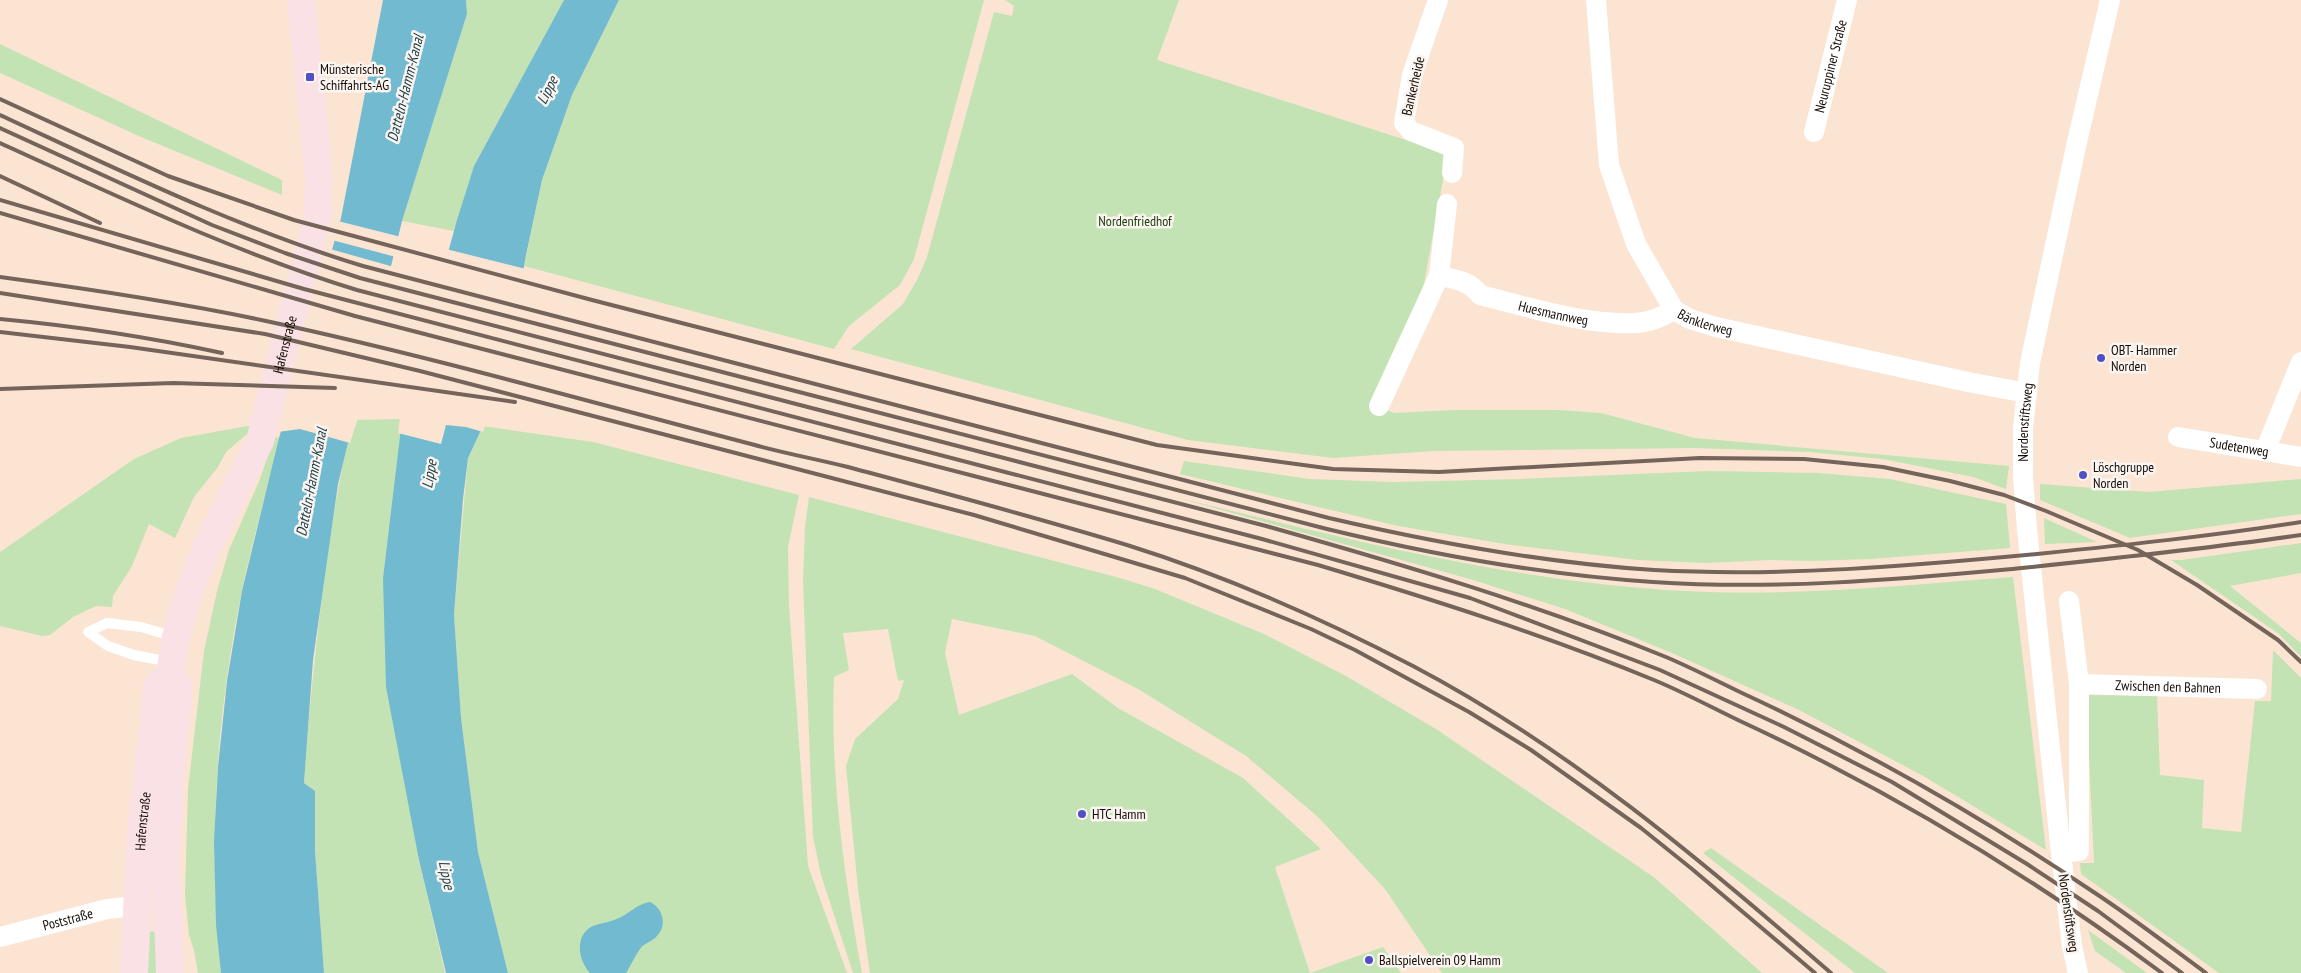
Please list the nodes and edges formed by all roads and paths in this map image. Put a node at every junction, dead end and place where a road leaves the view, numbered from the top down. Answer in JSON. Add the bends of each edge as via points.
{"nodes":[{"id":1,"x":301,"y":0,"type":"edge"},
{"id":2,"x":1438,"y":0,"type":"edge"},
{"id":3,"x":1596,"y":0,"type":"edge"},
{"id":4,"x":1847,"y":0,"type":"edge"},
{"id":5,"x":2110,"y":0,"type":"edge"},
{"id":6,"x":1814,"y":132,"type":"dead end"},
{"id":7,"x":1452,"y":173,"type":"dead end"},
{"id":8,"x":1448,"y":204,"type":"dead end"},
{"id":9,"x":1439,"y":276,"type":"junction"},
{"id":10,"x":1674,"y":310,"type":"junction"},
{"id":11,"x":2301,"y":362,"type":"edge"},
{"id":12,"x":2027,"y":393,"type":"junction"},
{"id":13,"x":1379,"y":406,"type":"dead end"},
{"id":14,"x":2178,"y":437,"type":"dead end"},
{"id":15,"x":2265,"y":451,"type":"junction"},
{"id":16,"x":2301,"y":457,"type":"edge"},
{"id":17,"x":2069,"y":601,"type":"dead end"},
{"id":18,"x":173,"y":658,"type":"junction"},
{"id":19,"x":2079,"y":684,"type":"junction"},
{"id":20,"x":2257,"y":689,"type":"dead end"},
{"id":21,"x":2061,"y":853,"type":"junction"},
{"id":22,"x":136,"y":906,"type":"junction"},
{"id":23,"x":0,"y":937,"type":"edge"},
{"id":24,"x":134,"y":973,"type":"edge"},
{"id":25,"x":170,"y":973,"type":"edge"},
{"id":26,"x":2078,"y":973,"type":"edge"}],
"edges":[{"from":1,"to":18,"type":"main road","name":"Hafenstraße","via":[[319,178],[318,214],[260,441],[207,547],[188,595]]},
{"from":2,"to":7,"type":"street","name":"Bankerheide","via":[[1412,75],[1404,123],[1411,131],[1454,148]]},
{"from":3,"to":10,"type":"street","name":"Bänklerweg","via":[[1609,165],[1636,244]]},
{"from":4,"to":6,"type":"street","name":"Neuruppiner Straße"},
{"from":5,"to":12,"type":"street","name":"Nordenstiftsweg","via":[[2035,337]]},
{"from":8,"to":9,"type":"street"},
{"from":9,"to":10,"type":"street","name":"Huesmannweg","via":[[1468,284],[1480,295],[1570,317],[1633,323]]},
{"from":9,"to":13,"type":"street"},
{"from":10,"to":12,"type":"street","name":"Bänklerweg","via":[[1716,327]]},
{"from":11,"to":15,"type":"street"},
{"from":12,"to":21,"type":"street","name":"Nordenstiftsweg","via":[[2023,477]]},
{"from":14,"to":15,"type":"street","name":"Sudetenweg"},
{"from":15,"to":16,"type":"street","name":"Sudetenweg"},
{"from":17,"to":19,"type":"street"},
{"from":18,"to":18,"type":"lane","via":[[141,627],[107,623],[88,632],[108,646],[134,655]]},
{"from":18,"to":22,"type":"main road","name":"Hafenstraße","via":[[158,685]]},
{"from":18,"to":25,"type":"main road","name":"Hafenstraße","via":[[179,687],[166,858]]},
{"from":19,"to":20,"type":"street","name":"Zwischen den Bahnen"},
{"from":19,"to":21,"type":"street","via":[[2079,852]]},
{"from":21,"to":26,"type":"street","name":"Nordenstiftsweg"},
{"from":22,"to":23,"type":"street","name":"Poststraße","via":[[106,909]]},
{"from":22,"to":24,"type":"main road","name":"Hafenstraße"}]}
